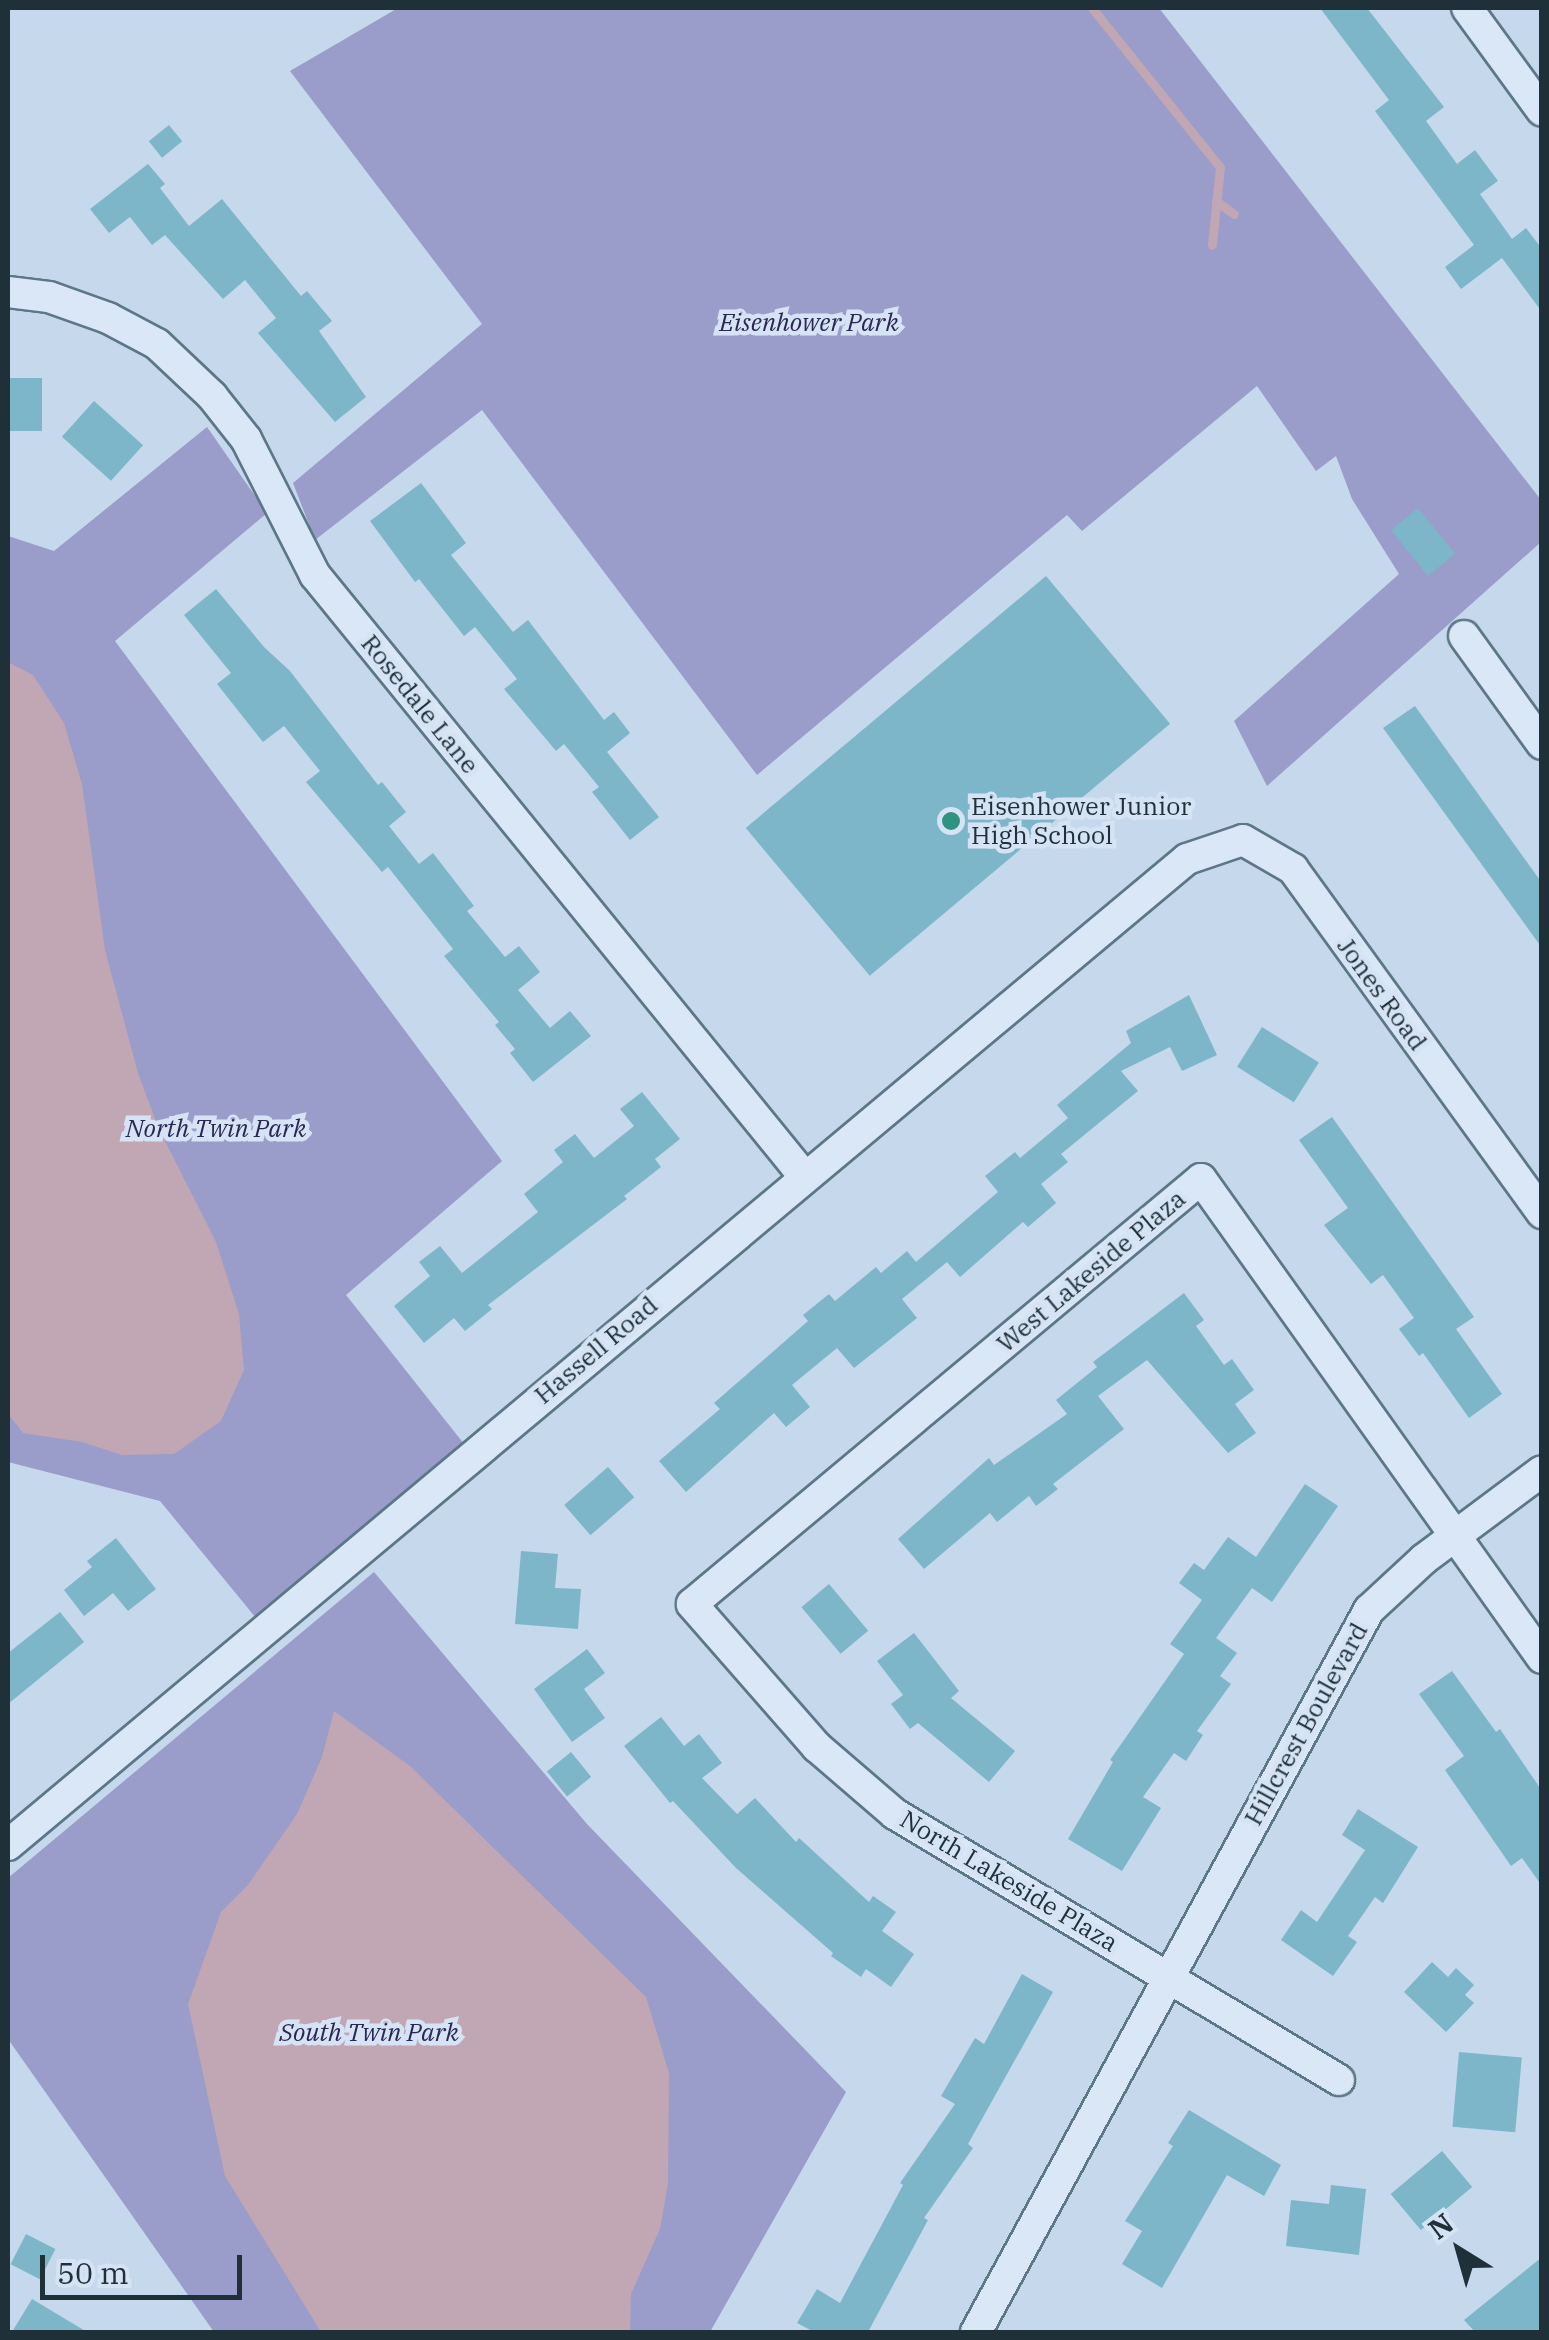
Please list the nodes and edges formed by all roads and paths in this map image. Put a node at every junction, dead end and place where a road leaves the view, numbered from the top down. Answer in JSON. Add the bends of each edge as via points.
{"nodes":[{"id":1,"x":1467,"y":8,"type":"edge"},
{"id":2,"x":1542,"y":111,"type":"edge"},
{"id":3,"x":8,"y":292,"type":"edge"},
{"id":4,"x":1464,"y":636,"type":"dead end"},
{"id":5,"x":1542,"y":744,"type":"edge"},
{"id":6,"x":1187,"y":858,"type":"joint"},
{"id":7,"x":804,"y":1176,"type":"junction"},
{"id":8,"x":1542,"y":1213,"type":"edge"},
{"id":9,"x":1542,"y":1472,"type":"edge"},
{"id":10,"x":1454,"y":1536,"type":"junction"},
{"id":11,"x":692,"y":1604,"type":"joint"},
{"id":12,"x":1542,"y":1658,"type":"edge"},
{"id":13,"x":8,"y":1845,"type":"edge"},
{"id":14,"x":1165,"y":1979,"type":"junction"},
{"id":15,"x":1339,"y":2080,"type":"dead end"},
{"id":16,"x":976,"y":2332,"type":"edge"}],
"edges":[{"from":1,"to":2,"type":"street"},
{"from":3,"to":7,"type":"street","name":"Rosedale Lane","via":[[49,297],[108,318],[157,344],[212,396],[246,439],[315,574]]},
{"from":4,"to":5,"type":"street"},
{"from":6,"to":7,"type":"street","name":"Hassell Road"},
{"from":6,"to":8,"type":"street","name":"Jones Road","via":[[1244,840],[1294,869]]},
{"from":7,"to":13,"type":"street","name":"Hassell Road"},
{"from":9,"to":10,"type":"street","name":"Hillcrest Boulevard"},
{"from":10,"to":11,"type":"street","name":"West Lakeside Plaza","via":[[1201,1179]]},
{"from":10,"to":12,"type":"street"},
{"from":10,"to":14,"type":"street","name":"Hillcrest Boulevard","via":[[1369,1610]]},
{"from":11,"to":14,"type":"street","name":"North Lakeside Plaza","via":[[803,1732],[883,1805]]},
{"from":14,"to":15,"type":"street"},
{"from":14,"to":16,"type":"street","name":"Hillcrest Boulevard"}]}
